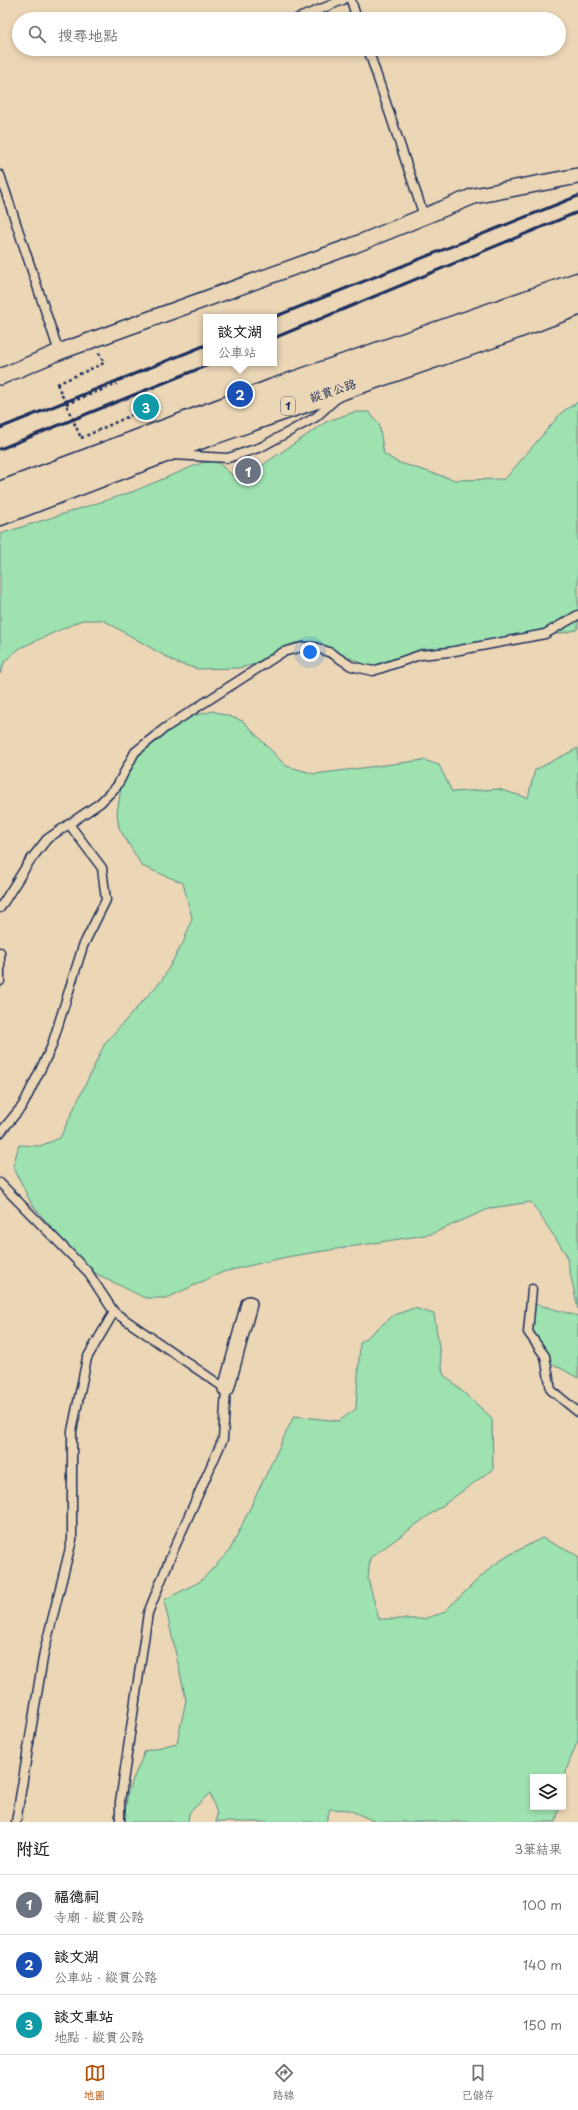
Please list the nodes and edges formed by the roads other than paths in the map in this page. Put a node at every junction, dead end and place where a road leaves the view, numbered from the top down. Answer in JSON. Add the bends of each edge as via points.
{"nodes":[{"id":1,"x":343,"y":0,"type":"edge"},
{"id":2,"x":351,"y":0,"type":"edge"},
{"id":3,"x":313,"y":12,"type":"edge"},
{"id":4,"x":355,"y":12,"type":"edge"},
{"id":5,"x":370,"y":56,"type":"edge"},
{"id":6,"x":0,"y":175,"type":"edge"},
{"id":7,"x":578,"y":176,"type":"edge"},
{"id":8,"x":424,"y":216,"type":"junction"},
{"id":9,"x":578,"y":284,"type":"edge"},
{"id":10,"x":578,"y":304,"type":"edge"},
{"id":11,"x":59,"y":352,"type":"junction"},
{"id":12,"x":0,"y":377,"type":"edge"},
{"id":13,"x":351,"y":384,"type":"junction"},
{"id":14,"x":205,"y":426,"type":"junction"},
{"id":15,"x":155,"y":455,"type":"junction"},
{"id":16,"x":0,"y":493,"type":"edge"},
{"id":17,"x":0,"y":514,"type":"edge"},
{"id":18,"x":578,"y":615,"type":"edge"},
{"id":19,"x":69,"y":824,"type":"junction"},
{"id":20,"x":0,"y":908,"type":"edge"},
{"id":21,"x":0,"y":952,"type":"edge"},
{"id":22,"x":0,"y":981,"type":"edge"},
{"id":23,"x":0,"y":1133,"type":"edge"},
{"id":24,"x":0,"y":1183,"type":"edge"},
{"id":25,"x":532,"y":1289,"type":"dead end"},
{"id":26,"x":249,"y":1304,"type":"dead end"},
{"id":27,"x":114,"y":1312,"type":"junction"},
{"id":28,"x":226,"y":1389,"type":"junction"},
{"id":29,"x":578,"y":1412,"type":"edge"},
{"id":30,"x":16,"y":1822,"type":"edge"},
{"id":31,"x":120,"y":1822,"type":"edge"}],
"edges":[{"from":1,"to":3,"type":"lane"},
{"from":2,"to":4,"type":"lane"},
{"from":5,"to":8,"type":"lane"},
{"from":6,"to":11,"type":"lane"},
{"from":7,"to":8,"type":"street","via":[[474,196]]},
{"from":8,"to":11,"type":"street","via":[[345,248]]},
{"from":9,"to":14,"type":"main road","name":"縱貫公路","number":"1","via":[[274,390]]},
{"from":10,"to":13,"type":"main road","name":"縱貫公路","number":"1"},
{"from":11,"to":12,"type":"street"},
{"from":13,"to":14,"type":"main road","name":"縱貫公路","number":"1"},
{"from":13,"to":15,"type":"lane","via":[[316,417],[261,446],[228,458]]},
{"from":14,"to":15,"type":"main road","name":"縱貫公路","number":"1"},
{"from":14,"to":16,"type":"main road","name":"縱貫公路","number":"1"},
{"from":15,"to":17,"type":"main road","name":"縱貫公路","number":"1"},
{"from":18,"to":19,"type":"lane","via":[[544,634],[420,655],[373,671],[351,666],[332,653],[316,647],[282,652],[165,728],[135,752],[117,786],[100,803]]},
{"from":19,"to":20,"type":"lane","via":[[47,839]]},
{"from":19,"to":23,"type":"lane","via":[[102,868],[106,900],[83,946],[51,1048],[23,1105]]},
{"from":21,"to":22,"type":"lane"},
{"from":24,"to":27,"type":"lane","via":[[87,1271]]},
{"from":25,"to":29,"type":"lane","via":[[528,1332],[545,1356],[551,1390]]},
{"from":26,"to":28,"type":"street"},
{"from":27,"to":28,"type":"lane"},
{"from":27,"to":30,"type":"lane","via":[[87,1358],[72,1431],[72,1540],[44,1652]]},
{"from":28,"to":31,"type":"lane","via":[[224,1439],[172,1551],[148,1613],[120,1802]]}]}
